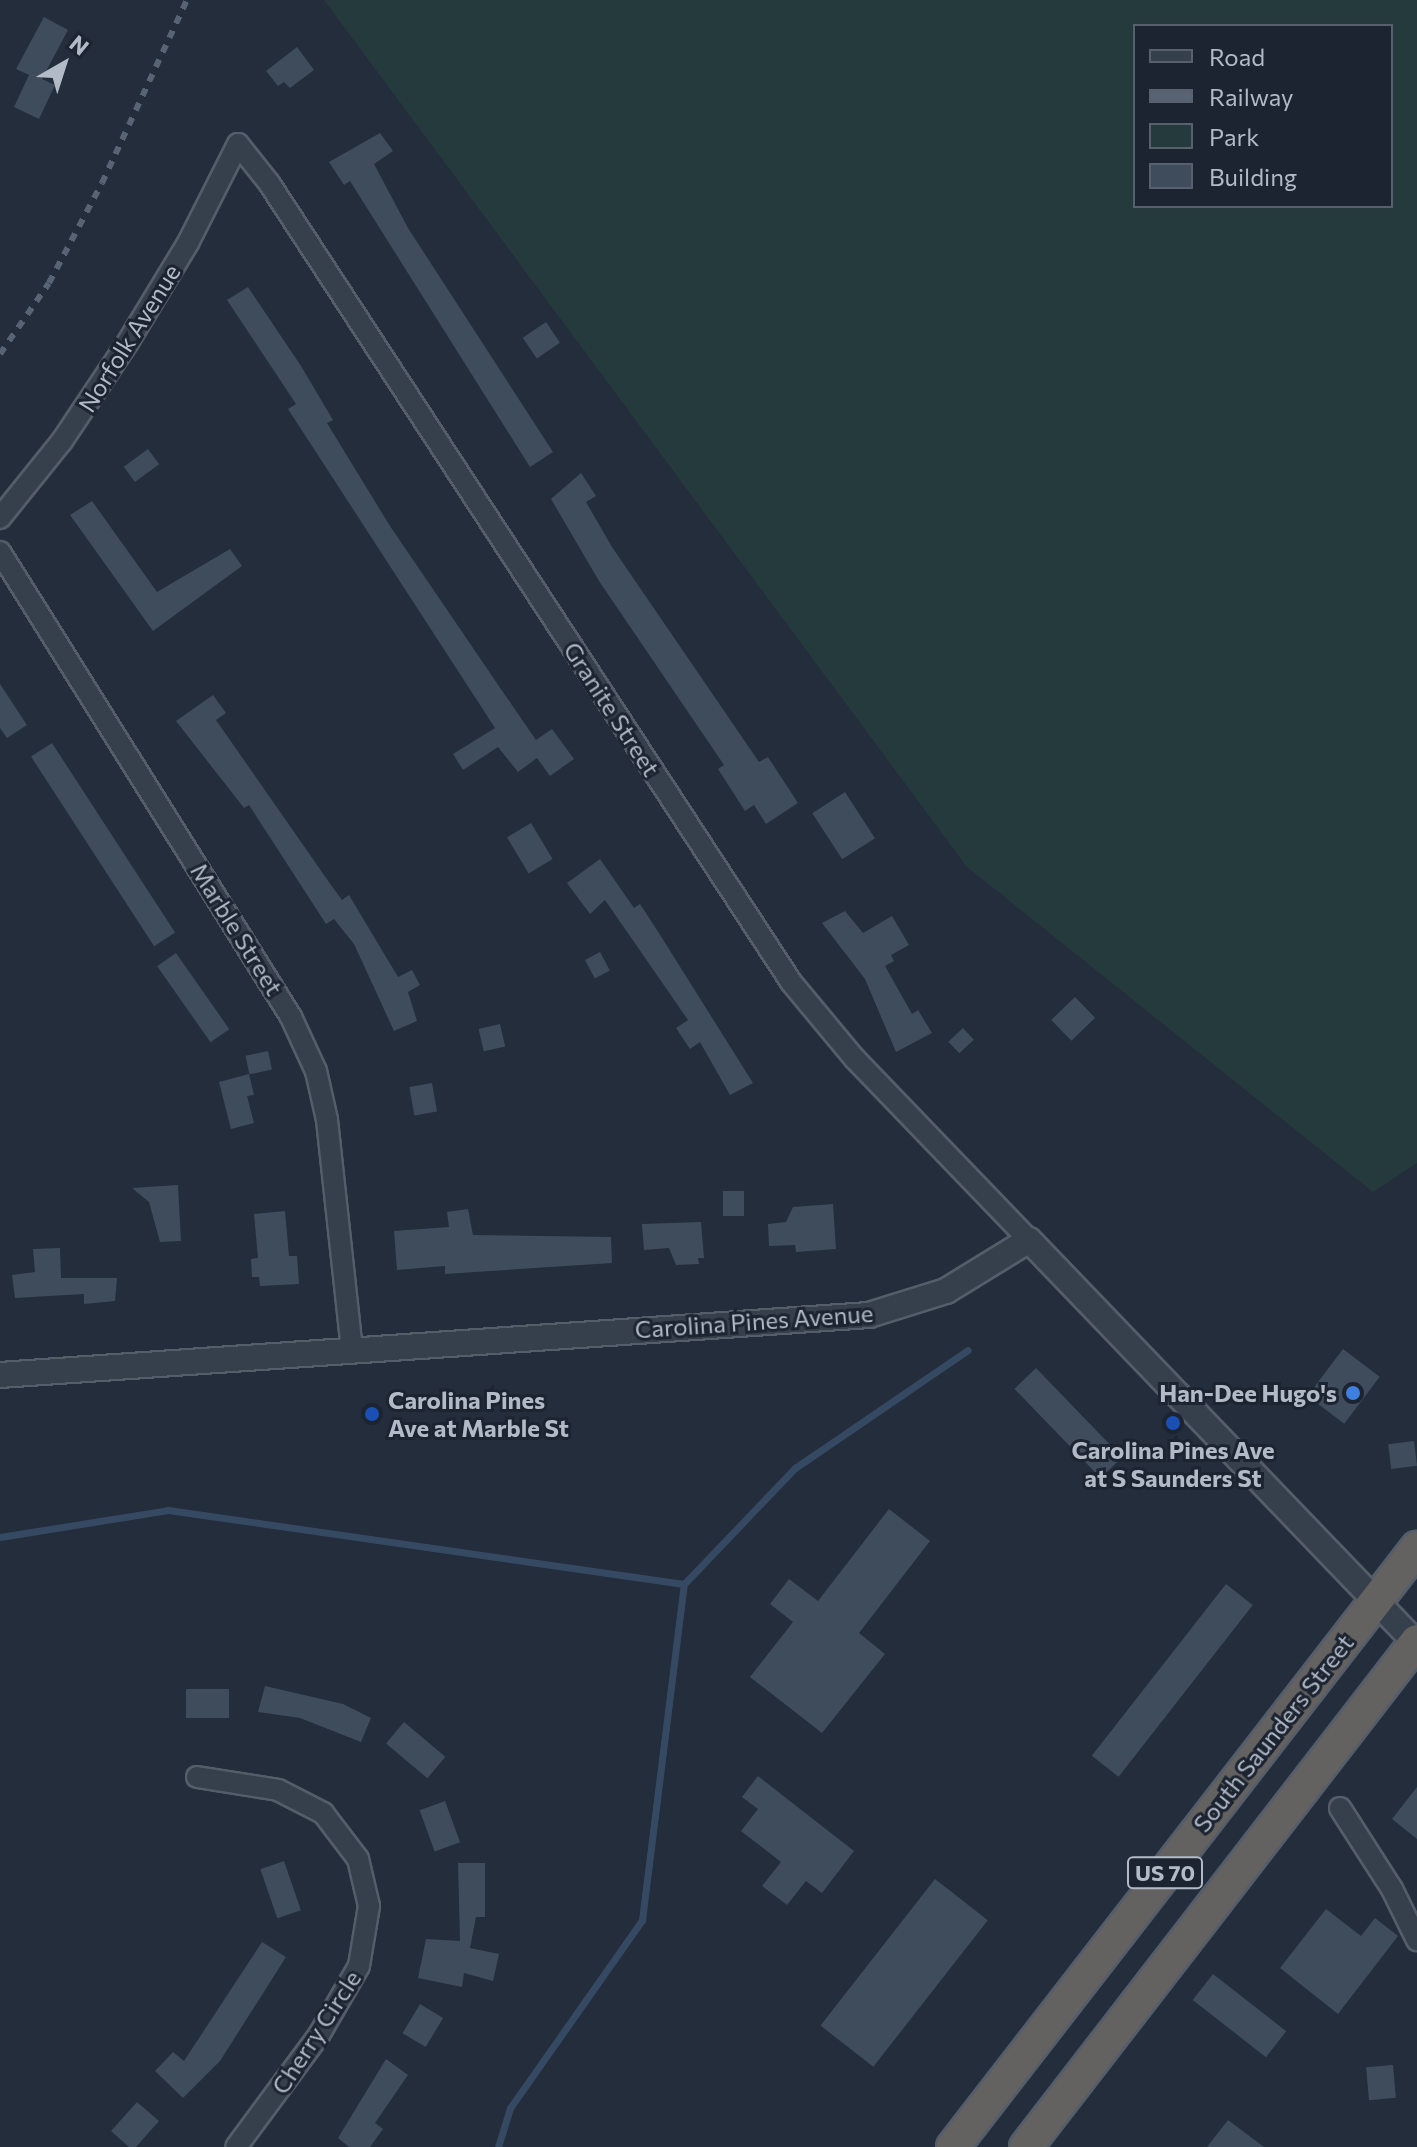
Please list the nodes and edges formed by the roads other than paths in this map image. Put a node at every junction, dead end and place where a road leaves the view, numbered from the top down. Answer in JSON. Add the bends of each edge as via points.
{"nodes":[{"id":1,"x":238,"y":144,"type":"joint"},
{"id":2,"x":0,"y":518,"type":"edge"},
{"id":3,"x":0,"y":552,"type":"edge"},
{"id":4,"x":1029,"y":1240,"type":"junction"},
{"id":5,"x":352,"y":1351,"type":"junction"},
{"id":6,"x":0,"y":1375,"type":"edge"},
{"id":7,"x":1417,"y":1548,"type":"edge"},
{"id":8,"x":1376,"y":1600,"type":"junction"},
{"id":9,"x":1417,"y":1643,"type":"edge"},
{"id":10,"x":197,"y":1777,"type":"dead end"},
{"id":11,"x":1340,"y":1808,"type":"dead end"},
{"id":12,"x":1417,"y":1940,"type":"edge"},
{"id":13,"x":236,"y":2147,"type":"edge"},
{"id":14,"x":953,"y":2147,"type":"edge"},
{"id":15,"x":1026,"y":2147,"type":"edge"}],
"edges":[{"from":1,"to":2,"type":"street","name":"Norfolk Avenue","via":[[188,243],[128,342],[62,441]]},
{"from":1,"to":4,"type":"street","name":"Granite Street","via":[[278,196],[791,982],[855,1059]]},
{"from":3,"to":5,"type":"street","name":"Marble Street","via":[[291,1017],[316,1071],[327,1120]]},
{"from":4,"to":5,"type":"street","name":"Carolina Pines Avenue","via":[[946,1291],[869,1315]]},
{"from":4,"to":8,"type":"street"},
{"from":5,"to":6,"type":"street","name":"Carolina Pines Avenue"},
{"from":7,"to":8,"type":"highway","name":"South Saunders Street","number":"US 70"},
{"from":8,"to":9,"type":"street"},
{"from":8,"to":14,"type":"highway","name":"South Saunders Street","number":"US 70"},
{"from":9,"to":15,"type":"highway","number":"US 70"},
{"from":10,"to":13,"type":"street","name":"Cherry Circle","via":[[278,1790],[323,1813],[358,1859],[369,1906],[359,1966],[340,2001]]},
{"from":11,"to":12,"type":"street","via":[[1392,1889]]}]}
